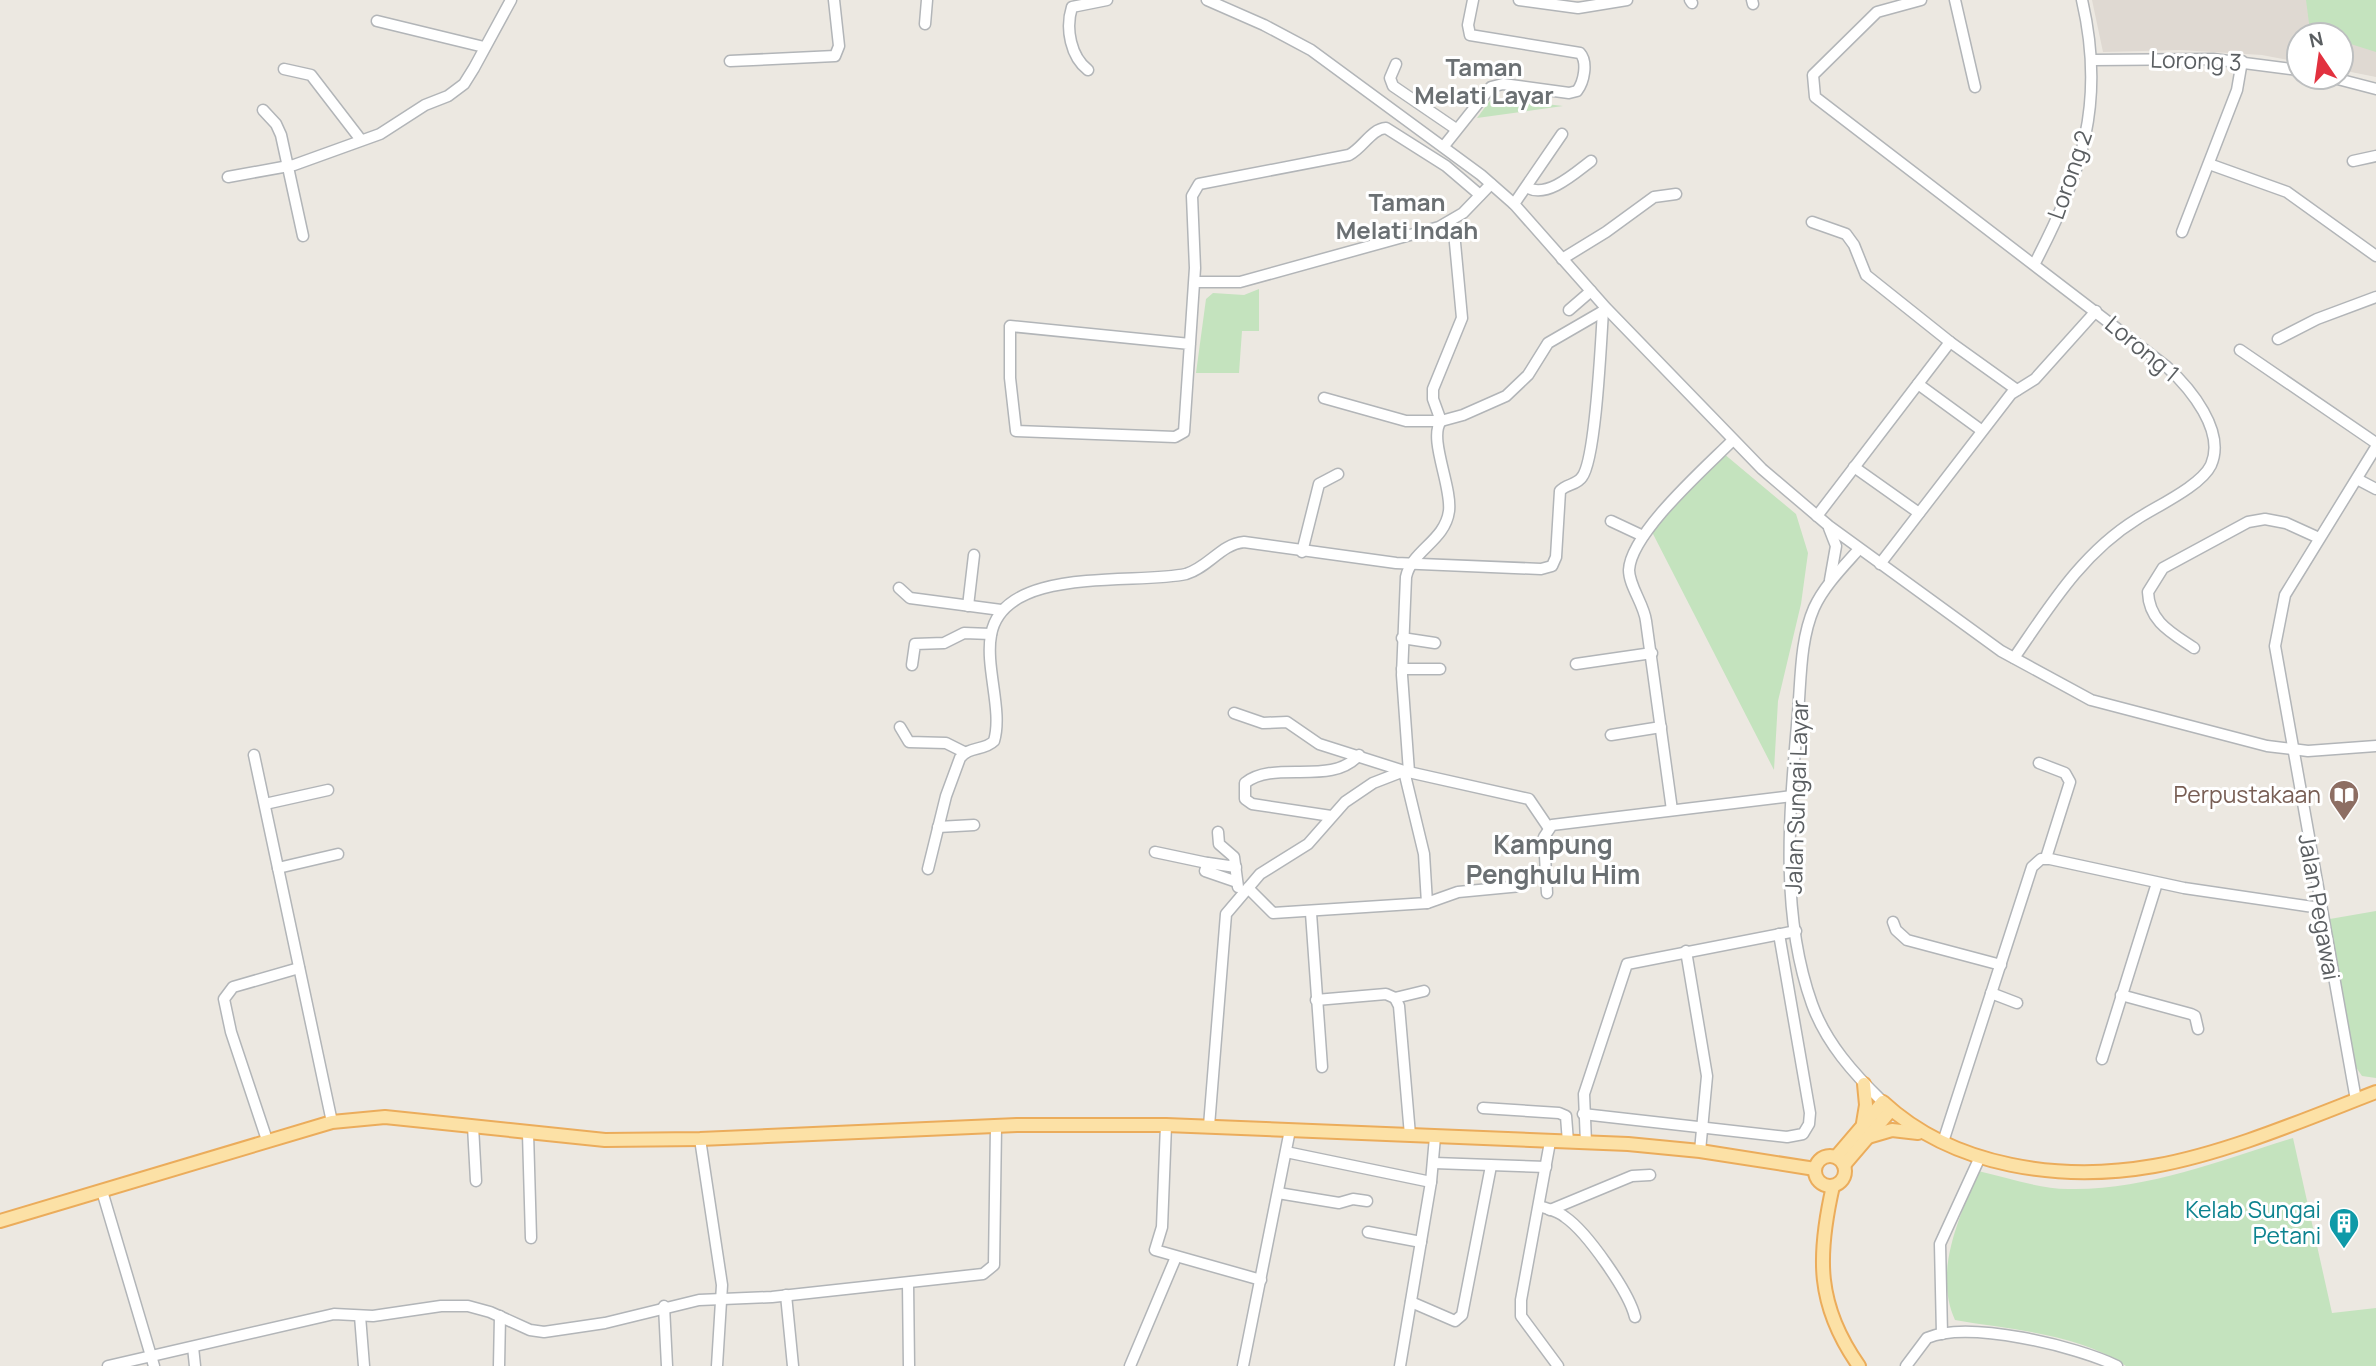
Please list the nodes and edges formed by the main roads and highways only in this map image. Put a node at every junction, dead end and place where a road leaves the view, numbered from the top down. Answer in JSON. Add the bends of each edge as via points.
{"nodes":[{"id":1,"x":1864,"y":1084,"type":"road end"},
{"id":2,"x":2376,"y":1092,"type":"edge"},
{"id":3,"x":1865,"y":1132,"type":"junction"},
{"id":4,"x":1925,"y":1134,"type":"junction"},
{"id":5,"x":1840,"y":1161,"type":"junction"},
{"id":6,"x":1815,"y":1169,"type":"junction"},
{"id":7,"x":1833,"y":1186,"type":"junction"},
{"id":8,"x":0,"y":1221,"type":"edge"},
{"id":9,"x":1860,"y":1366,"type":"edge"}],
"edges":[{"from":1,"to":3,"type":"main road"},
{"from":2,"to":4,"type":"main road","name":"Jalan Sungai Layar","via":[[2154,1166],[2070,1171],[2018,1166],[1980,1157]]},
{"from":3,"to":4,"type":"main road"},
{"from":3,"to":4,"type":"main road","name":"Jalan Sungai Layar","via":[[1887,1106]]},
{"from":3,"to":5,"type":"main road"},
{"from":5,"to":6,"type":"main road","via":[[1822,1158]]},
{"from":5,"to":7,"type":"main road","via":[[1842,1180]]},
{"from":6,"to":7,"type":"main road","via":[[1818,1181]]},
{"from":6,"to":8,"type":"main road","via":[[1700,1151],[1209,1126],[996,1126],[605,1140],[385,1117],[332,1122]]},
{"from":7,"to":9,"type":"main road","via":[[1822,1241],[1822,1279],[1832,1318]]}]}
